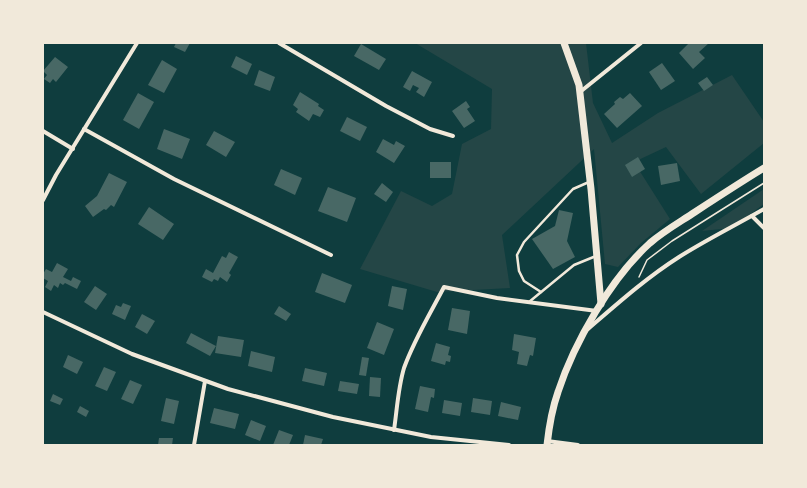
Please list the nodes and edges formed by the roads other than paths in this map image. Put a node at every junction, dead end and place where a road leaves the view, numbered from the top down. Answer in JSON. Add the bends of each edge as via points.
{"nodes":[{"id":1,"x":137,"y":43,"type":"edge"},
{"id":2,"x":280,"y":43,"type":"edge"},
{"id":3,"x":564,"y":43,"type":"edge"},
{"id":4,"x":641,"y":43,"type":"edge"},
{"id":5,"x":580,"y":92,"type":"junction"},
{"id":6,"x":84,"y":129,"type":"junction"},
{"id":7,"x":43,"y":130,"type":"edge"},
{"id":8,"x":454,"y":136,"type":"dead end"},
{"id":9,"x":72,"y":149,"type":"junction"},
{"id":10,"x":764,"y":168,"type":"edge"},
{"id":11,"x":590,"y":181,"type":"junction"},
{"id":12,"x":43,"y":200,"type":"edge"},
{"id":13,"x":764,"y":209,"type":"edge"},
{"id":14,"x":752,"y":216,"type":"junction"},
{"id":15,"x":764,"y":228,"type":"edge"},
{"id":16,"x":331,"y":255,"type":"dead end"},
{"id":17,"x":597,"y":256,"type":"junction"},
{"id":18,"x":540,"y":292,"type":"junction"},
{"id":19,"x":529,"y":302,"type":"junction"},
{"id":20,"x":599,"y":308,"type":"junction"},
{"id":21,"x":43,"y":312,"type":"edge"},
{"id":22,"x":584,"y":333,"type":"junction"},
{"id":23,"x":205,"y":381,"type":"junction"},
{"id":24,"x":394,"y":430,"type":"junction"},
{"id":25,"x":547,"y":443,"type":"edge"},
{"id":26,"x":194,"y":445,"type":"edge"},
{"id":27,"x":509,"y":445,"type":"edge"},
{"id":28,"x":578,"y":445,"type":"edge"}],
"edges":[{"from":1,"to":6,"type":"street"},
{"from":2,"to":8,"type":"street","via":[[386,106],[430,129]]},
{"from":3,"to":5,"type":"main road"},
{"from":4,"to":5,"type":"street"},
{"from":5,"to":11,"type":"main road"},
{"from":6,"to":9,"type":"street"},
{"from":6,"to":16,"type":"street","via":[[174,179]]},
{"from":7,"to":9,"type":"street"},
{"from":9,"to":12,"type":"street"},
{"from":10,"to":20,"type":"main road","via":[[651,243],[633,260]]},
{"from":11,"to":17,"type":"main road"},
{"from":11,"to":18,"type":"lane","via":[[573,189],[524,242],[518,255],[519,271],[524,281]]},
{"from":13,"to":14,"type":"street"},
{"from":14,"to":15,"type":"street"},
{"from":14,"to":22,"type":"street","via":[[678,257]]},
{"from":17,"to":18,"type":"lane","via":[[574,265]]},
{"from":17,"to":20,"type":"main road"},
{"from":18,"to":19,"type":"lane"},
{"from":19,"to":20,"type":"street"},
{"from":19,"to":24,"type":"street","via":[[444,287],[404,369]]},
{"from":20,"to":22,"type":"main road"},
{"from":21,"to":23,"type":"street","via":[[132,354]]},
{"from":22,"to":25,"type":"main road","via":[[558,392]]},
{"from":23,"to":24,"type":"street","via":[[333,417]]},
{"from":23,"to":26,"type":"street"},
{"from":24,"to":27,"type":"street","via":[[431,437]]},
{"from":25,"to":28,"type":"street"}]}
